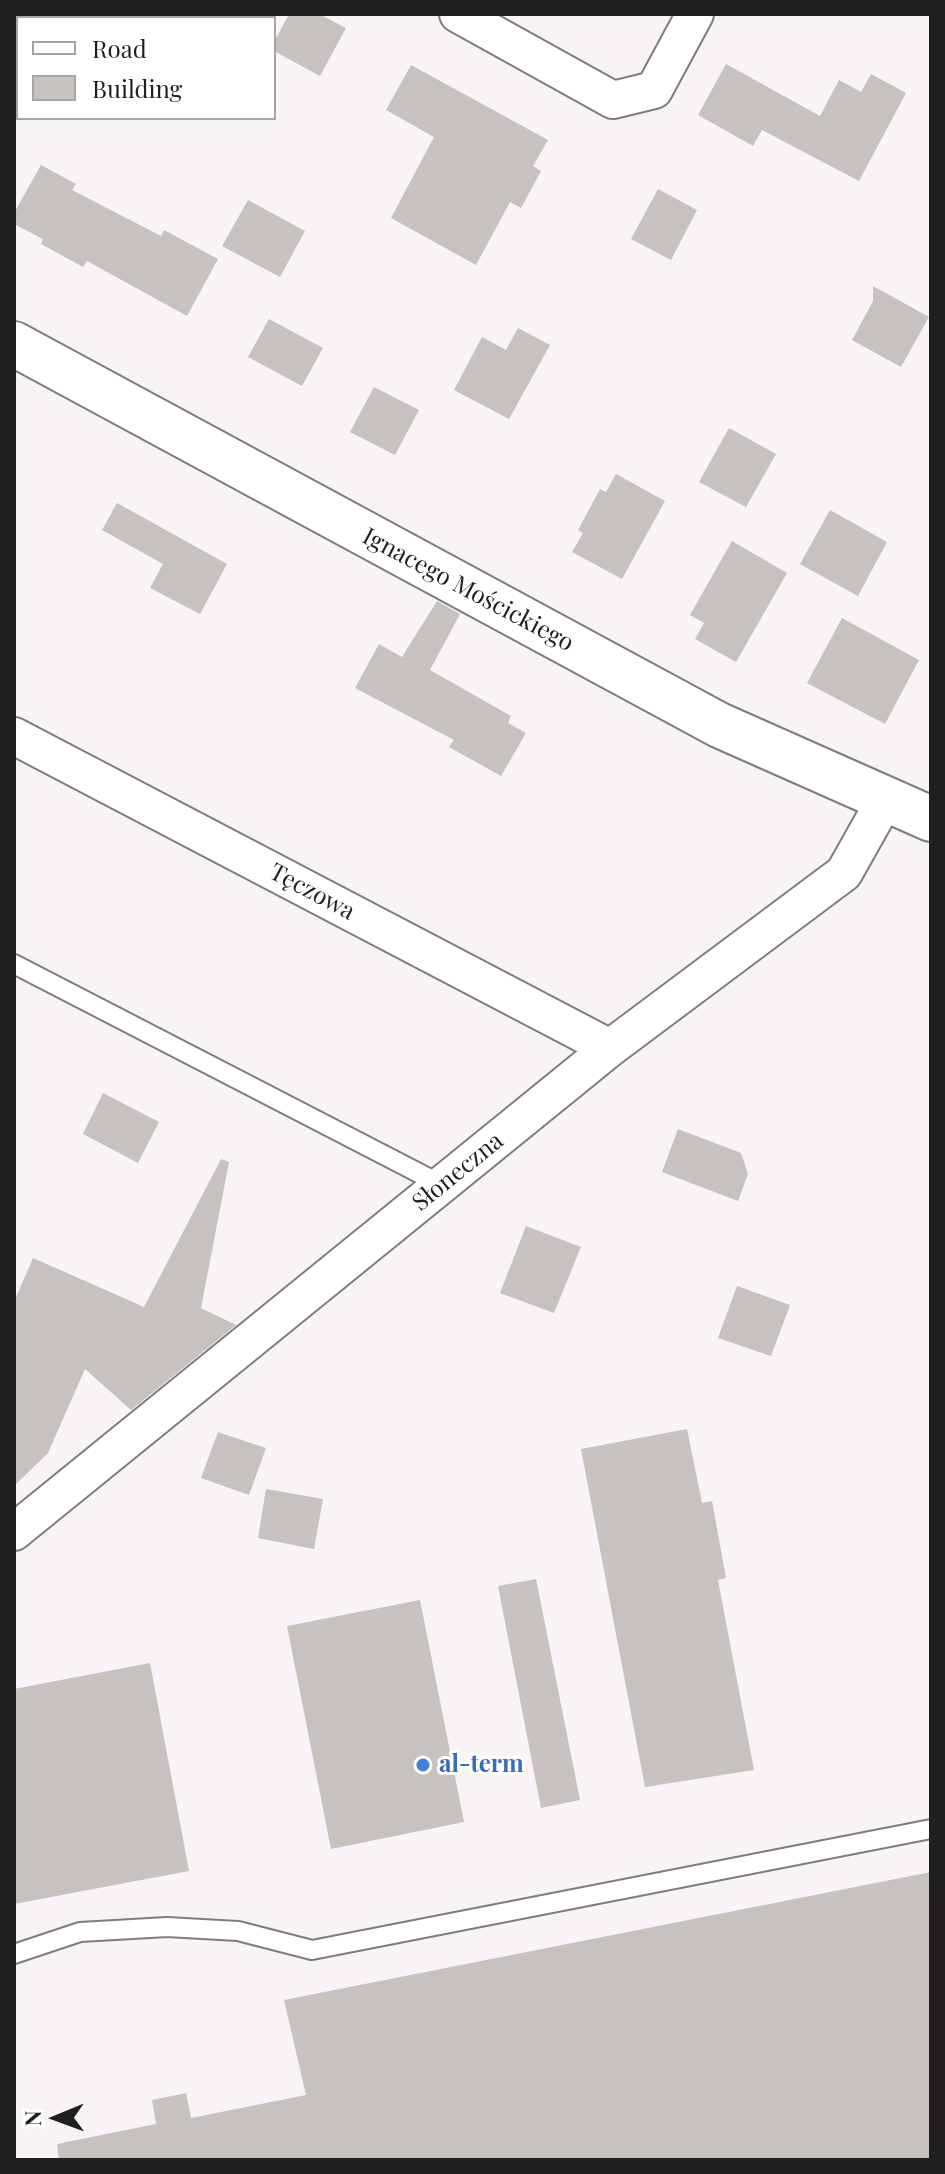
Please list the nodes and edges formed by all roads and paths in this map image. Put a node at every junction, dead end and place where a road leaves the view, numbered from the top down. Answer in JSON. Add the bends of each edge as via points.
{"nodes":[{"id":1,"x":458,"y":14,"type":"edge"},
{"id":2,"x":695,"y":14,"type":"edge"},
{"id":3,"x":14,"y":344,"type":"edge"},
{"id":4,"x":14,"y":736,"type":"edge"},
{"id":5,"x":885,"y":800,"type":"junction"},
{"id":6,"x":931,"y":819,"type":"edge"},
{"id":7,"x":14,"y":964,"type":"edge"},
{"id":8,"x":610,"y":1048,"type":"junction"},
{"id":9,"x":442,"y":1185,"type":"junction"},
{"id":10,"x":14,"y":1532,"type":"edge"},
{"id":11,"x":931,"y":1829,"type":"edge"},
{"id":12,"x":14,"y":1954,"type":"edge"}],
"edges":[{"from":1,"to":2,"type":"street","via":[[613,100],[654,90]]},
{"from":3,"to":5,"type":"street","name":"Ignacego Mościckiego","via":[[719,725]]},
{"from":4,"to":8,"type":"street","name":"Tęczowa"},
{"from":5,"to":6,"type":"street","name":"Ignacego Mościckiego"},
{"from":5,"to":8,"type":"street","name":"Słoneczna","via":[[844,873]]},
{"from":7,"to":9,"type":"lane"},
{"from":8,"to":9,"type":"street","name":"Słoneczna"},
{"from":9,"to":10,"type":"street","name":"Słoneczna"},
{"from":11,"to":12,"type":"lane","via":[[312,1950],[238,1931],[167,1927],[80,1932]]}]}
